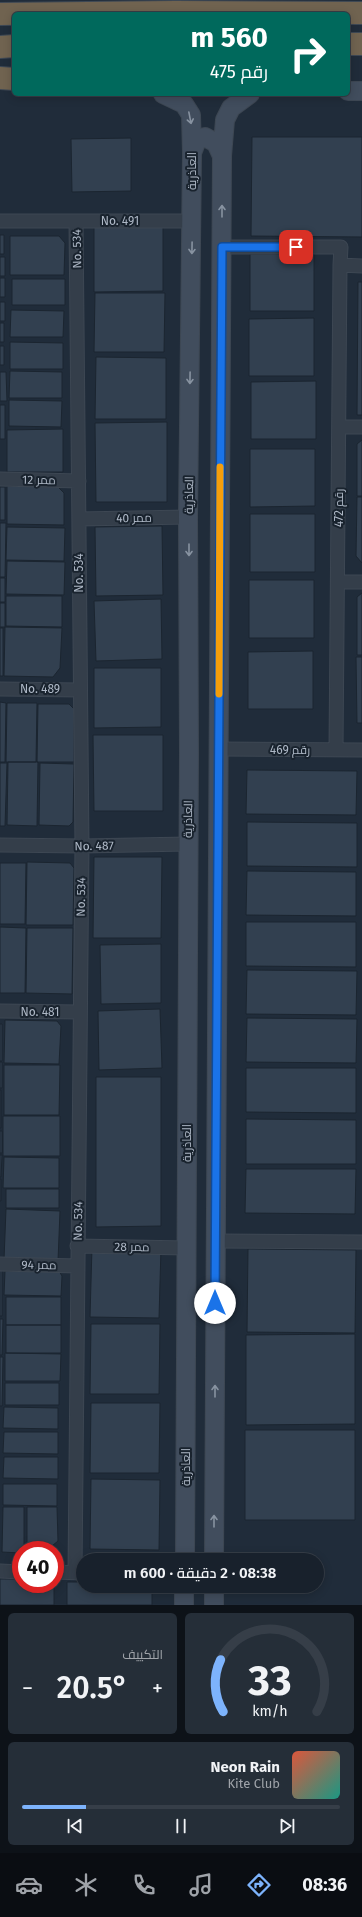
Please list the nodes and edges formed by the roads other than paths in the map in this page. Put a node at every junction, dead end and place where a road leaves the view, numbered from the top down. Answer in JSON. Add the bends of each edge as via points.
{"nodes":[{"id":1,"x":86,"y":0,"type":"edge"},
{"id":2,"x":175,"y":12,"type":"edge"},
{"id":3,"x":350,"y":13,"type":"edge"},
{"id":4,"x":362,"y":13,"type":"edge"},
{"id":5,"x":0,"y":14,"type":"edge"},
{"id":6,"x":12,"y":14,"type":"edge"},
{"id":7,"x":350,"y":44,"type":"edge"},
{"id":8,"x":362,"y":44,"type":"edge"},
{"id":9,"x":12,"y":46,"type":"edge"},
{"id":10,"x":0,"y":47,"type":"edge"},
{"id":11,"x":0,"y":78,"type":"edge"},
{"id":12,"x":12,"y":80,"type":"edge"},
{"id":13,"x":12,"y":80,"type":"edge"},
{"id":14,"x":0,"y":82,"type":"edge"},
{"id":15,"x":350,"y":91,"type":"edge"},
{"id":16,"x":362,"y":91,"type":"edge"},
{"id":17,"x":167,"y":96,"type":"edge"},
{"id":18,"x":247,"y":96,"type":"edge"},
{"id":19,"x":192,"y":153,"type":"junction"},
{"id":20,"x":222,"y":156,"type":"junction"},
{"id":21,"x":0,"y":221,"type":"edge"},
{"id":22,"x":76,"y":221,"type":"junction"},
{"id":23,"x":192,"y":221,"type":"junction"},
{"id":24,"x":222,"y":247,"type":"junction"},
{"id":25,"x":340,"y":265,"type":"junction"},
{"id":26,"x":362,"y":266,"type":"edge"},
{"id":27,"x":339,"y":427,"type":"junction"},
{"id":28,"x":362,"y":427,"type":"edge"},
{"id":29,"x":0,"y":479,"type":"edge"},
{"id":30,"x":79,"y":480,"type":"junction"},
{"id":31,"x":188,"y":517,"type":"junction"},
{"id":32,"x":79,"y":519,"type":"junction"},
{"id":33,"x":338,"y":582,"type":"junction"},
{"id":34,"x":362,"y":582,"type":"edge"},
{"id":35,"x":0,"y":689,"type":"edge"},
{"id":36,"x":80,"y":690,"type":"junction"},
{"id":37,"x":336,"y":750,"type":"junction"},
{"id":38,"x":362,"y":750,"type":"edge"},
{"id":39,"x":219,"y":751,"type":"junction"},
{"id":40,"x":189,"y":754,"type":"junction"},
{"id":41,"x":188,"y":844,"type":"junction"},
{"id":42,"x":0,"y":845,"type":"edge"},
{"id":43,"x":82,"y":846,"type":"junction"},
{"id":44,"x":0,"y":1011,"type":"edge"},
{"id":45,"x":80,"y":1012,"type":"junction"},
{"id":46,"x":216,"y":1240,"type":"junction"},
{"id":47,"x":362,"y":1242,"type":"edge"},
{"id":48,"x":78,"y":1246,"type":"junction"},
{"id":49,"x":187,"y":1248,"type":"junction"},
{"id":50,"x":0,"y":1264,"type":"edge"},
{"id":51,"x":77,"y":1266,"type":"junction"},
{"id":52,"x":186,"y":1409,"type":"junction"},
{"id":53,"x":215,"y":1412,"type":"junction"},
{"id":54,"x":79,"y":1553,"type":"edge"},
{"id":55,"x":185,"y":1553,"type":"edge"},
{"id":56,"x":214,"y":1553,"type":"edge"},
{"id":57,"x":0,"y":1571,"type":"edge"},
{"id":58,"x":12,"y":1572,"type":"edge"},
{"id":59,"x":64,"y":1572,"type":"edge"},
{"id":60,"x":76,"y":1573,"type":"edge"},
{"id":61,"x":184,"y":1593,"type":"edge"},
{"id":62,"x":214,"y":1593,"type":"edge"},
{"id":63,"x":184,"y":1605,"type":"edge"},
{"id":64,"x":214,"y":1605,"type":"edge"}],
"edges":[{"from":1,"to":2,"type":"highway","via":[[117,2]]},
{"from":3,"to":4,"type":"highway"},
{"from":5,"to":6,"type":"highway"},
{"from":7,"to":8,"type":"highway"},
{"from":9,"to":10,"type":"highway"},
{"from":11,"to":12,"type":"highway"},
{"from":13,"to":14,"type":"street"},
{"from":15,"to":16,"type":"street"},
{"from":17,"to":19,"type":"street","name":"العاذرية","one_way":true,"via":[[184,104],[191,115]]},
{"from":18,"to":20,"type":"street","via":[[232,108],[225,120]]},
{"from":19,"to":20,"type":"street","via":[[197,140],[205,138],[216,143]]},
{"from":19,"to":23,"type":"street","name":"العاذرية"},
{"from":24,"to":20,"type":"street","one_way":true},
{"from":21,"to":22,"type":"street","name":"No. 491"},
{"from":22,"to":23,"type":"street","name":"No. 491"},
{"from":22,"to":30,"type":"street","name":"No. 534"},
{"from":23,"to":31,"type":"street","name":"العاذرية","one_way":true},
{"from":24,"to":25,"type":"street","name":"رقم 472","via":[[341,247]]},
{"from":24,"to":39,"type":"street"},
{"from":25,"to":26,"type":"street"},
{"from":25,"to":27,"type":"street","name":"رقم 472"},
{"from":27,"to":28,"type":"street"},
{"from":27,"to":33,"type":"street","name":"رقم 472"},
{"from":29,"to":30,"type":"street","name":"ممر 12"},
{"from":30,"to":32,"type":"street","name":"No. 534"},
{"from":31,"to":32,"type":"street","name":"ممر 40"},
{"from":31,"to":40,"type":"street","name":"العاذرية","one_way":true},
{"from":32,"to":36,"type":"street","name":"No. 534"},
{"from":33,"to":34,"type":"street"},
{"from":33,"to":37,"type":"street","name":"رقم 472"},
{"from":35,"to":36,"type":"street","name":"No. 489"},
{"from":36,"to":43,"type":"street","name":"No. 534"},
{"from":37,"to":38,"type":"street","name":"رقم 469"},
{"from":37,"to":39,"type":"street","name":"رقم 469"},
{"from":39,"to":40,"type":"street"},
{"from":39,"to":46,"type":"street"},
{"from":40,"to":41,"type":"street","name":"العاذرية"},
{"from":41,"to":43,"type":"street","name":"No. 487"},
{"from":41,"to":49,"type":"street","name":"العاذرية"},
{"from":42,"to":43,"type":"street","name":"No. 487"},
{"from":43,"to":45,"type":"street","name":"No. 534"},
{"from":44,"to":45,"type":"street","name":"No. 481"},
{"from":45,"to":48,"type":"street","name":"No. 534"},
{"from":46,"to":47,"type":"street"},
{"from":53,"to":46,"type":"street","one_way":true},
{"from":48,"to":49,"type":"street","name":"ممر 28"},
{"from":48,"to":51,"type":"street","name":"No. 534"},
{"from":49,"to":52,"type":"street","name":"العاذرية"},
{"from":50,"to":51,"type":"street","name":"ممر 94"},
{"from":51,"to":54,"type":"street","name":"No. 534"},
{"from":52,"to":53,"type":"street"},
{"from":52,"to":55,"type":"street","name":"العاذرية"},
{"from":56,"to":53,"type":"street","one_way":true},
{"from":57,"to":58,"type":"street"},
{"from":59,"to":60,"type":"street"},
{"from":61,"to":63,"type":"street"},
{"from":62,"to":64,"type":"street"}]}
